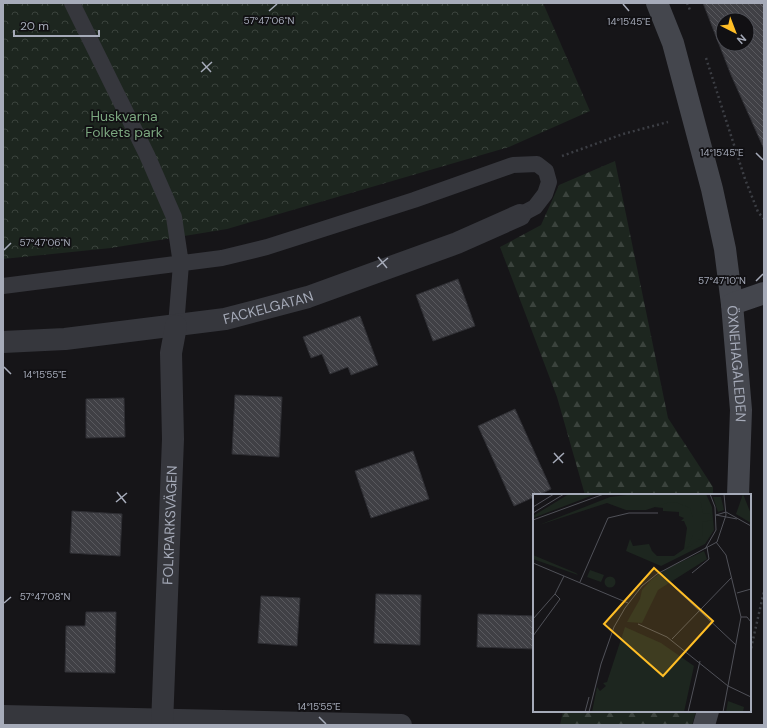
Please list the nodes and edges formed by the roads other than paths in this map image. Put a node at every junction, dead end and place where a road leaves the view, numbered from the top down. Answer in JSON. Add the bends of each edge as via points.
{"nodes":[{"id":1,"x":72,"y":3,"type":"edge"},
{"id":2,"x":657,"y":3,"type":"edge"},
{"id":3,"x":520,"y":215,"type":"joint"},
{"id":4,"x":181,"y":264,"type":"junction"},
{"id":5,"x":3,"y":286,"type":"edge"},
{"id":6,"x":764,"y":293,"type":"edge"},
{"id":7,"x":732,"y":304,"type":"junction"},
{"id":8,"x":176,"y":326,"type":"junction"},
{"id":9,"x":3,"y":342,"type":"edge"},
{"id":10,"x":738,"y":494,"type":"edge"},
{"id":11,"x":708,"y":712,"type":"edge"},
{"id":12,"x":3,"y":716,"type":"edge"},
{"id":13,"x":162,"y":722,"type":"edge"},
{"id":14,"x":401,"y":725,"type":"edge"},
{"id":15,"x":704,"y":725,"type":"edge"}],
"edges":[{"from":1,"to":4,"type":"lane","via":[[147,155],[174,217]]},
{"from":2,"to":7,"type":"street","name":"ÖXNEHAGALEDEN","via":[[673,43],[712,189],[725,249]]},
{"from":3,"to":4,"type":"lane","via":[[535,207],[545,194],[549,182],[546,171],[537,164],[513,165],[267,247],[222,258]]},
{"from":3,"to":8,"type":"street","name":"FACKELGATAN","via":[[457,243],[308,297],[225,320]]},
{"from":4,"to":5,"type":"lane"},
{"from":4,"to":8,"type":"lane"},
{"from":6,"to":7,"type":"street"},
{"from":7,"to":10,"type":"street","name":"ÖXNEHAGALEDEN","via":[[740,410]]},
{"from":8,"to":9,"type":"street","name":"FACKELGATAN","via":[[64,339]]},
{"from":8,"to":13,"type":"street","name":"FOLKPARKSVÄGEN","via":[[171,353],[173,439]]},
{"from":11,"to":15,"type":"street"},
{"from":12,"to":13,"type":"street"},
{"from":13,"to":14,"type":"street"}]}
